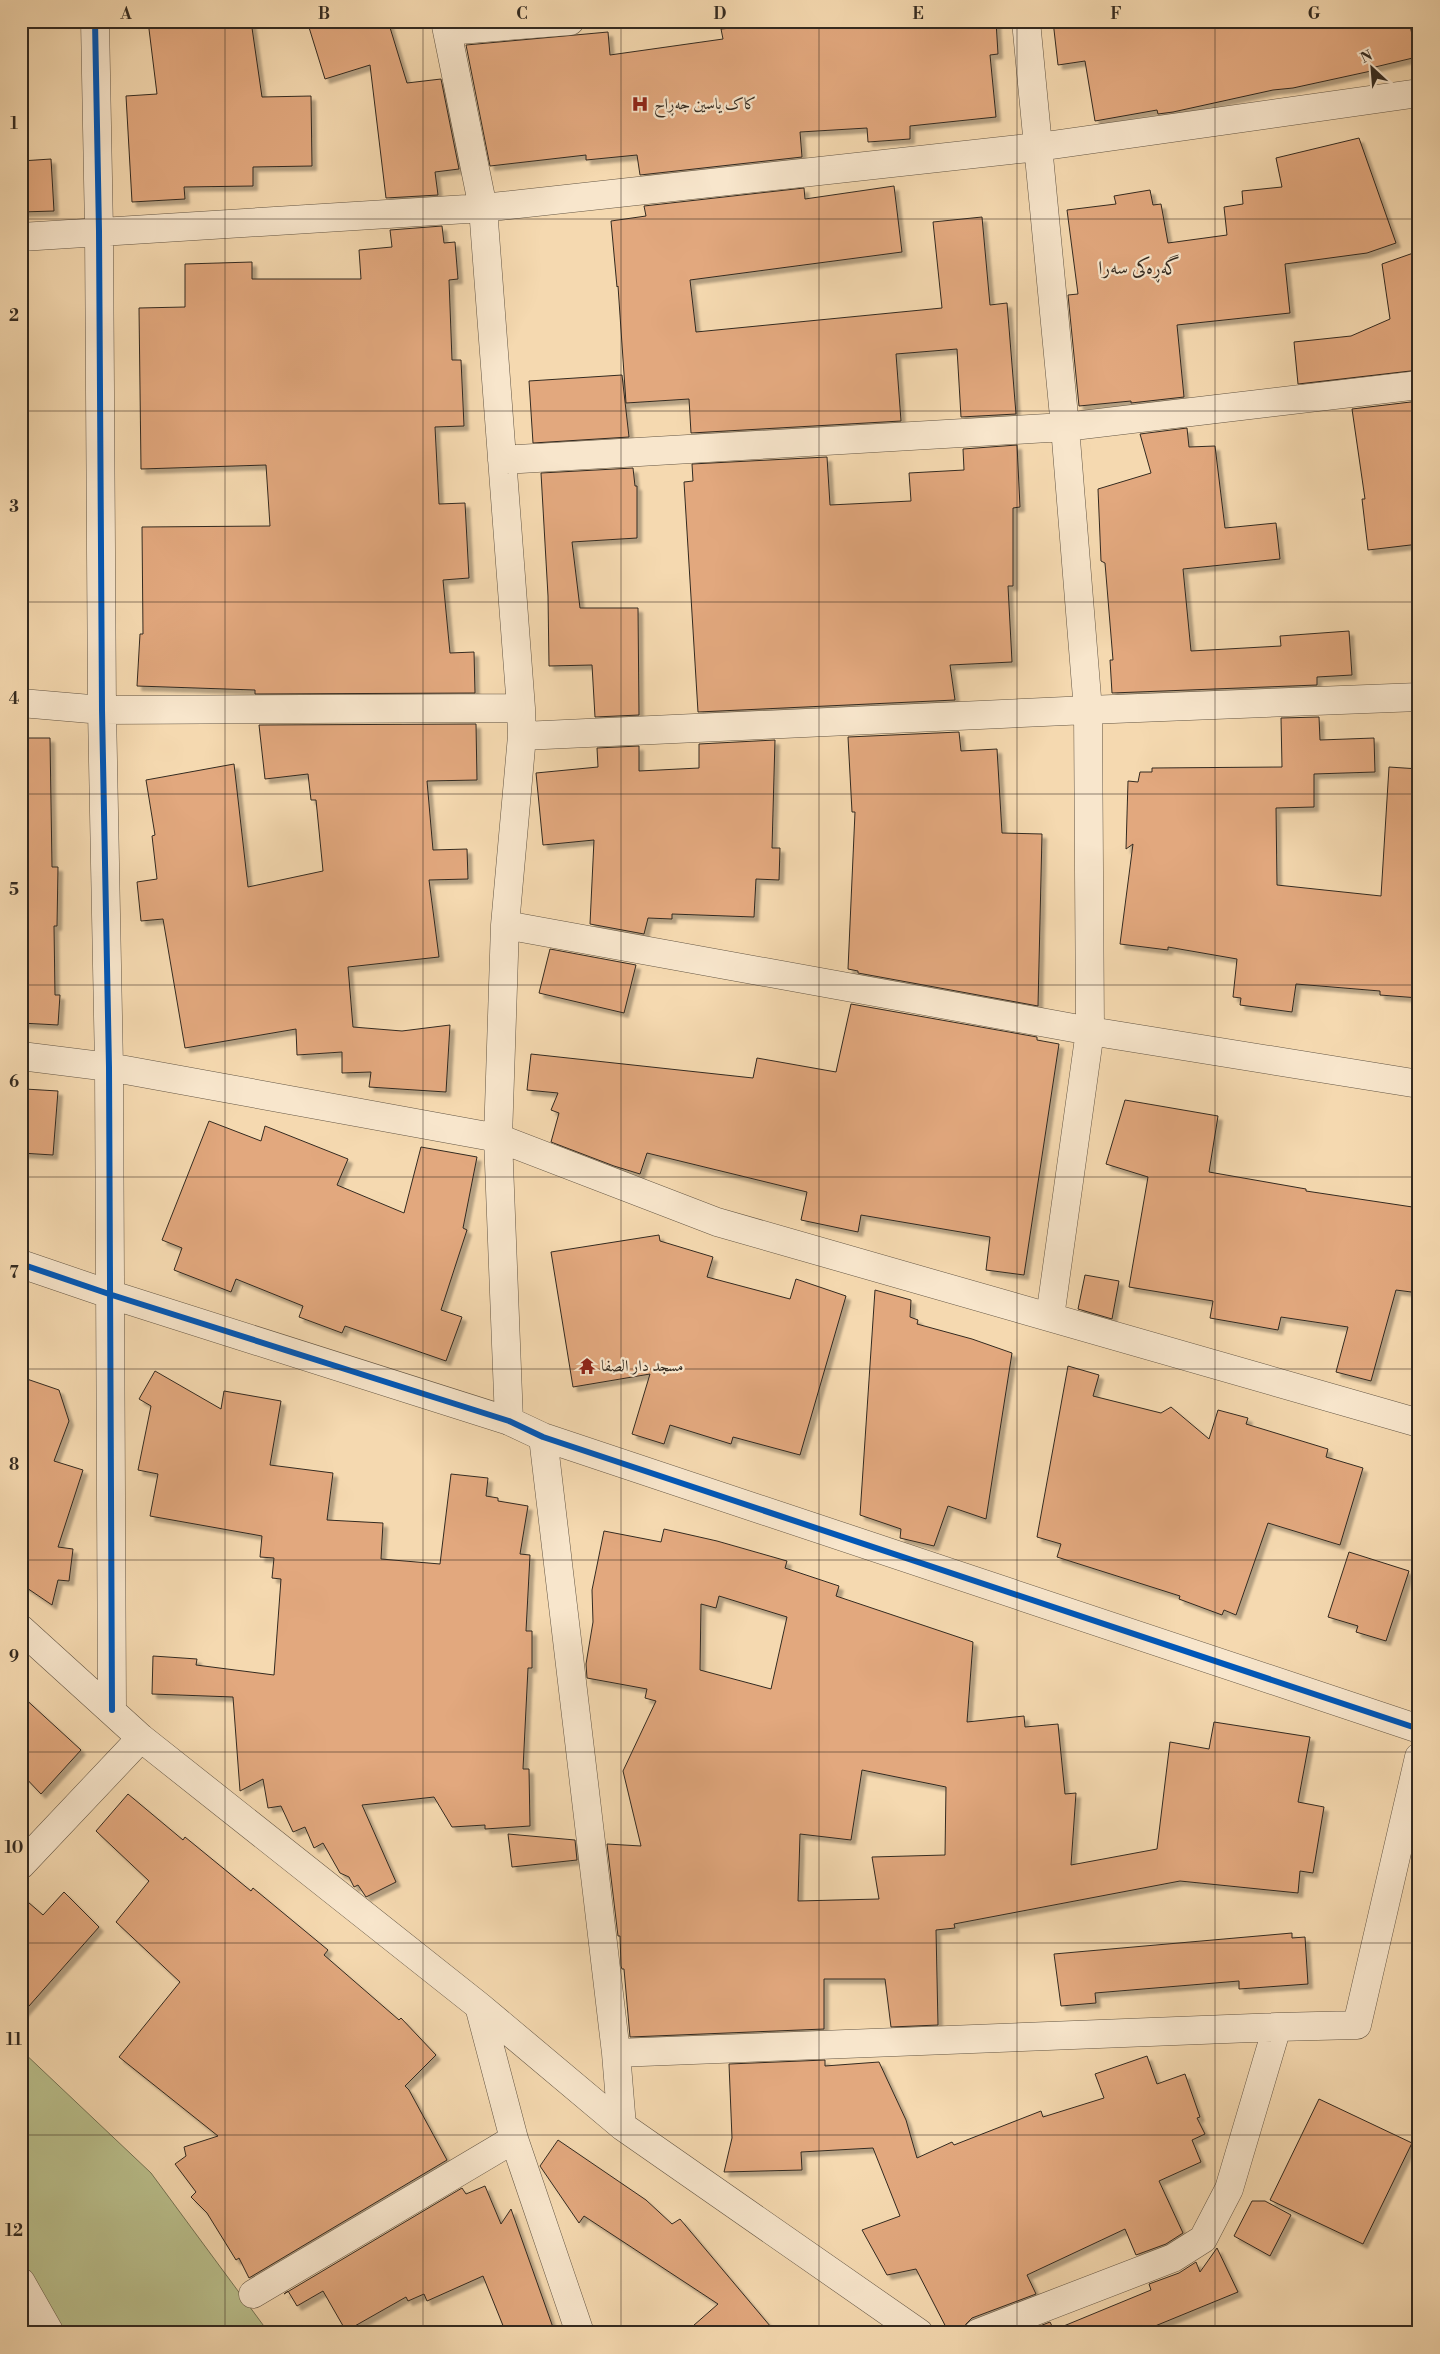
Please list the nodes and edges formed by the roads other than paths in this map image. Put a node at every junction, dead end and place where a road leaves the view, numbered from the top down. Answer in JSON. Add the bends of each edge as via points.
{"nodes":[{"id":1,"x":95,"y":21,"type":"edge"},
{"id":2,"x":570,"y":21,"type":"edge"},
{"id":3,"x":1026,"y":21,"type":"edge"},
{"id":4,"x":446,"y":26,"type":"edge"},
{"id":5,"x":1419,"y":93,"type":"edge"},
{"id":6,"x":1038,"y":147,"type":"junction"},
{"id":7,"x":483,"y":208,"type":"junction"},
{"id":8,"x":100,"y":231,"type":"junction"},
{"id":9,"x":21,"y":237,"type":"edge"},
{"id":10,"x":1419,"y":385,"type":"edge"},
{"id":11,"x":1065,"y":427,"type":"junction"},
{"id":12,"x":502,"y":460,"type":"junction"},
{"id":13,"x":1419,"y":697,"type":"edge"},
{"id":14,"x":21,"y":703,"type":"edge"},
{"id":15,"x":521,"y":708,"type":"junction"},
{"id":16,"x":102,"y":710,"type":"junction"},
{"id":17,"x":1088,"y":710,"type":"junction"},
{"id":18,"x":522,"y":736,"type":"junction"},
{"id":19,"x":505,"y":925,"type":"junction"},
{"id":20,"x":1090,"y":1031,"type":"junction"},
{"id":21,"x":21,"y":1056,"type":"edge"},
{"id":22,"x":109,"y":1067,"type":"junction"},
{"id":23,"x":1419,"y":1084,"type":"edge"},
{"id":24,"x":498,"y":1138,"type":"junction"},
{"id":25,"x":21,"y":1264,"type":"edge"},
{"id":26,"x":112,"y":1295,"type":"junction"},
{"id":27,"x":1050,"y":1317,"type":"junction"},
{"id":28,"x":509,"y":1421,"type":"junction"},
{"id":29,"x":1419,"y":1423,"type":"edge"},
{"id":30,"x":543,"y":1437,"type":"junction"},
{"id":31,"x":21,"y":1629,"type":"edge"},
{"id":32,"x":112,"y":1710,"type":"junction"},
{"id":33,"x":1419,"y":1729,"type":"edge"},
{"id":34,"x":141,"y":1738,"type":"junction"},
{"id":35,"x":1419,"y":1757,"type":"edge"},
{"id":36,"x":21,"y":1865,"type":"edge"},
{"id":37,"x":479,"y":2006,"type":"junction"},
{"id":38,"x":1278,"y":2027,"type":"junction"},
{"id":39,"x":616,"y":2053,"type":"junction"},
{"id":40,"x":622,"y":2126,"type":"junction"},
{"id":41,"x":514,"y":2140,"type":"junction"},
{"id":42,"x":21,"y":2282,"type":"edge"},
{"id":43,"x":253,"y":2294,"type":"dead end"},
{"id":44,"x":50,"y":2333,"type":"edge"},
{"id":45,"x":580,"y":2333,"type":"edge"},
{"id":46,"x":919,"y":2333,"type":"edge"},
{"id":47,"x":978,"y":2333,"type":"edge"}],
"edges":[{"from":1,"to":8,"type":"street"},
{"from":2,"to":4,"type":"street"},
{"from":3,"to":6,"type":"street"},
{"from":4,"to":7,"type":"street"},
{"from":5,"to":6,"type":"street"},
{"from":6,"to":7,"type":"street"},
{"from":6,"to":11,"type":"street"},
{"from":7,"to":8,"type":"street"},
{"from":7,"to":12,"type":"street"},
{"from":8,"to":9,"type":"street"},
{"from":8,"to":16,"type":"street"},
{"from":10,"to":11,"type":"street"},
{"from":11,"to":12,"type":"street"},
{"from":11,"to":17,"type":"street"},
{"from":12,"to":15,"type":"street"},
{"from":13,"to":17,"type":"street"},
{"from":14,"to":16,"type":"street"},
{"from":15,"to":16,"type":"street"},
{"from":15,"to":18,"type":"street"},
{"from":16,"to":22,"type":"street"},
{"from":17,"to":18,"type":"street"},
{"from":17,"to":20,"type":"street"},
{"from":18,"to":19,"type":"street"},
{"from":19,"to":20,"type":"street"},
{"from":19,"to":24,"type":"street"},
{"from":20,"to":23,"type":"street"},
{"from":20,"to":27,"type":"street"},
{"from":21,"to":22,"type":"street"},
{"from":22,"to":24,"type":"street"},
{"from":22,"to":26,"type":"street"},
{"from":24,"to":27,"type":"street","via":[[717,1222]]},
{"from":24,"to":28,"type":"street"},
{"from":25,"to":26,"type":"street"},
{"from":26,"to":28,"type":"street"},
{"from":26,"to":32,"type":"street"},
{"from":27,"to":29,"type":"street"},
{"from":28,"to":30,"type":"street"},
{"from":30,"to":33,"type":"street"},
{"from":30,"to":39,"type":"street"},
{"from":31,"to":32,"type":"street"},
{"from":32,"to":34,"type":"street"},
{"from":34,"to":36,"type":"street"},
{"from":34,"to":37,"type":"street"},
{"from":35,"to":38,"type":"street","via":[[1357,2025]]},
{"from":37,"to":40,"type":"street"},
{"from":37,"to":41,"type":"street"},
{"from":38,"to":39,"type":"street"},
{"from":38,"to":47,"type":"street","via":[[1228,2189],[1203,2238],[1173,2258]]},
{"from":39,"to":40,"type":"street"},
{"from":40,"to":46,"type":"street"},
{"from":41,"to":43,"type":"street"},
{"from":41,"to":45,"type":"street"},
{"from":42,"to":44,"type":"street"}]}
